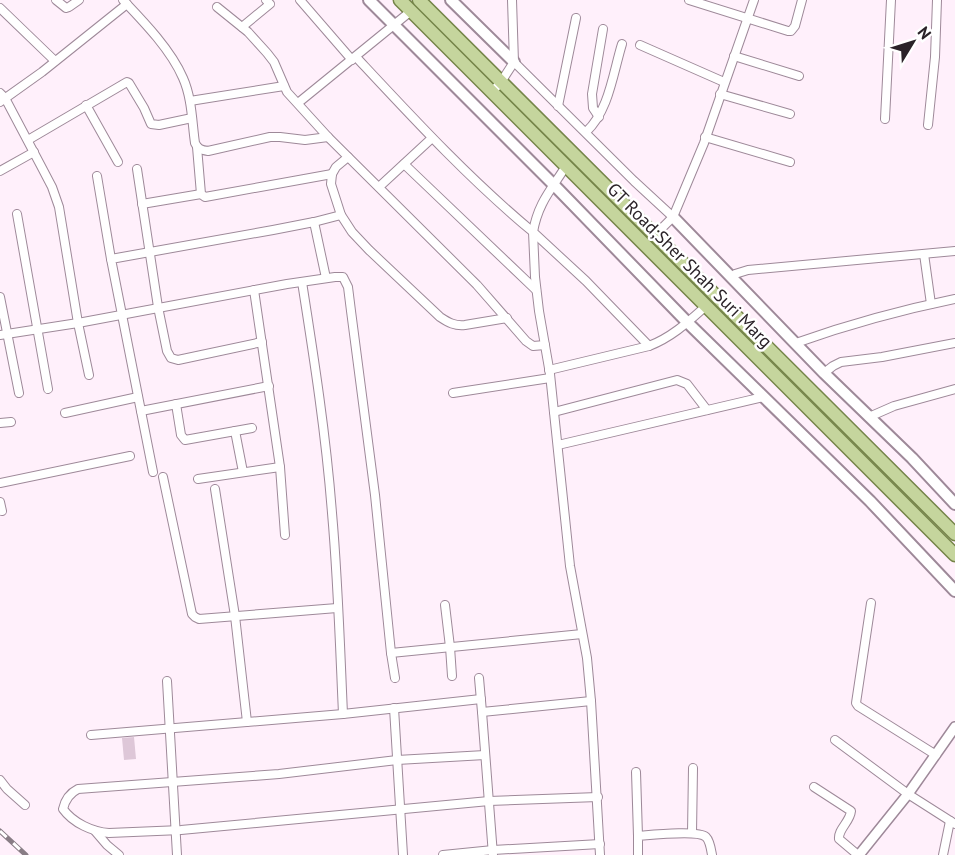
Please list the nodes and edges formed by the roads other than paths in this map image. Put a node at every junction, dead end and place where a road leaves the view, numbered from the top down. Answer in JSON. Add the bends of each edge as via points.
{"nodes":[{"id":1,"x":56,"y":0,"type":"edge"},
{"id":2,"x":79,"y":0,"type":"edge"},
{"id":3,"x":300,"y":0,"type":"edge"},
{"id":4,"x":369,"y":0,"type":"edge"},
{"id":5,"x":400,"y":0,"type":"edge"},
{"id":6,"x":419,"y":0,"type":"edge"},
{"id":7,"x":451,"y":0,"type":"edge"},
{"id":8,"x":512,"y":0,"type":"edge"},
{"id":9,"x":689,"y":0,"type":"edge"},
{"id":10,"x":754,"y":0,"type":"edge"},
{"id":11,"x":801,"y":0,"type":"edge"},
{"id":12,"x":891,"y":0,"type":"edge"},
{"id":13,"x":937,"y":0,"type":"edge"},
{"id":14,"x":270,"y":1,"type":"edge"},
{"id":15,"x":125,"y":2,"type":"edge"},
{"id":16,"x":706,"y":3,"type":"edge"},
{"id":17,"x":218,"y":7,"type":"dead end"},
{"id":18,"x":0,"y":8,"type":"edge"},
{"id":19,"x":411,"y":11,"type":"junction"},
{"id":20,"x":576,"y":18,"type":"dead end"},
{"id":21,"x":748,"y":18,"type":"junction"},
{"id":22,"x":394,"y":26,"type":"junction"},
{"id":23,"x":242,"y":27,"type":"junction"},
{"id":24,"x":603,"y":29,"type":"dead end"},
{"id":25,"x":622,"y":44,"type":"dead end"},
{"id":26,"x":640,"y":45,"type":"dead end"},
{"id":27,"x":734,"y":56,"type":"junction"},
{"id":28,"x":354,"y":58,"type":"junction"},
{"id":29,"x":55,"y":61,"type":"junction"},
{"id":30,"x":514,"y":62,"type":"junction"},
{"id":31,"x":799,"y":76,"type":"dead end"},
{"id":32,"x":501,"y":82,"type":"junction"},
{"id":33,"x":724,"y":82,"type":"junction"},
{"id":34,"x":284,"y":86,"type":"junction"},
{"id":35,"x":492,"y":92,"type":"junction"},
{"id":36,"x":720,"y":94,"type":"junction"},
{"id":37,"x":2,"y":98,"type":"edge"},
{"id":38,"x":190,"y":101,"type":"junction"},
{"id":39,"x":298,"y":103,"type":"junction"},
{"id":40,"x":86,"y":105,"type":"junction"},
{"id":41,"x":558,"y":106,"type":"junction"},
{"id":42,"x":790,"y":114,"type":"dead end"},
{"id":43,"x":599,"y":117,"type":"junction"},
{"id":44,"x":192,"y":118,"type":"junction"},
{"id":45,"x":885,"y":119,"type":"dead end"},
{"id":46,"x":928,"y":125,"type":"dead end"},
{"id":47,"x":586,"y":132,"type":"junction"},
{"id":48,"x":328,"y":137,"type":"junction"},
{"id":49,"x":705,"y":137,"type":"junction"},
{"id":50,"x":432,"y":138,"type":"junction"},
{"id":51,"x":28,"y":140,"type":"junction"},
{"id":52,"x":197,"y":147,"type":"junction"},
{"id":53,"x":34,"y":152,"type":"junction"},
{"id":54,"x":348,"y":156,"type":"junction"},
{"id":55,"x":118,"y":162,"type":"dead end"},
{"id":56,"x":790,"y":162,"type":"dead end"},
{"id":57,"x":404,"y":164,"type":"junction"},
{"id":58,"x":566,"y":166,"type":"junction"},
{"id":59,"x":137,"y":169,"type":"dead end"},
{"id":60,"x":0,"y":171,"type":"edge"},
{"id":61,"x":332,"y":174,"type":"junction"},
{"id":62,"x":97,"y":176,"type":"dead end"},
{"id":63,"x":554,"y":185,"type":"junction"},
{"id":64,"x":379,"y":187,"type":"junction"},
{"id":65,"x":201,"y":194,"type":"junction"},
{"id":66,"x":142,"y":204,"type":"junction"},
{"id":67,"x":17,"y":214,"type":"dead end"},
{"id":68,"x":341,"y":215,"type":"junction"},
{"id":69,"x":673,"y":217,"type":"junction"},
{"id":70,"x":314,"y":222,"type":"junction"},
{"id":71,"x":533,"y":232,"type":"junction"},
{"id":72,"x":655,"y":235,"type":"junction"},
{"id":73,"x":955,"y":251,"type":"edge"},
{"id":74,"x":150,"y":253,"type":"junction"},
{"id":75,"x":924,"y":254,"type":"junction"},
{"id":76,"x":111,"y":259,"type":"junction"},
{"id":77,"x":732,"y":277,"type":"junction"},
{"id":78,"x":326,"y":278,"type":"junction"},
{"id":79,"x":302,"y":282,"type":"junction"},
{"id":80,"x":254,"y":290,"type":"junction"},
{"id":81,"x":536,"y":290,"type":"junction"},
{"id":82,"x":0,"y":297,"type":"edge"},
{"id":83,"x":955,"y":299,"type":"edge"},
{"id":84,"x":931,"y":304,"type":"junction"},
{"id":85,"x":706,"y":306,"type":"junction"},
{"id":86,"x":159,"y":307,"type":"junction"},
{"id":87,"x":122,"y":315,"type":"junction"},
{"id":88,"x":507,"y":318,"type":"junction"},
{"id":89,"x":687,"y":322,"type":"junction"},
{"id":90,"x":78,"y":323,"type":"junction"},
{"id":91,"x":36,"y":328,"type":"junction"},
{"id":92,"x":3,"y":335,"type":"edge"},
{"id":93,"x":262,"y":342,"type":"junction"},
{"id":94,"x":796,"y":343,"type":"junction"},
{"id":95,"x":955,"y":343,"type":"edge"},
{"id":96,"x":545,"y":345,"type":"junction"},
{"id":97,"x":649,"y":346,"type":"junction"},
{"id":98,"x":824,"y":373,"type":"junction"},
{"id":99,"x":549,"y":374,"type":"junction"},
{"id":100,"x":89,"y":375,"type":"dead end"},
{"id":101,"x":269,"y":386,"type":"junction"},
{"id":102,"x":48,"y":389,"type":"dead end"},
{"id":103,"x":955,"y":389,"type":"edge"},
{"id":104,"x":19,"y":393,"type":"dead end"},
{"id":105,"x":453,"y":393,"type":"dead end"},
{"id":106,"x":138,"y":397,"type":"junction"},
{"id":107,"x":763,"y":397,"type":"junction"},
{"id":108,"x":176,"y":404,"type":"junction"},
{"id":109,"x":707,"y":410,"type":"junction"},
{"id":110,"x":141,"y":411,"type":"junction"},
{"id":111,"x":554,"y":412,"type":"junction"},
{"id":112,"x":65,"y":413,"type":"dead end"},
{"id":113,"x":869,"y":417,"type":"junction"},
{"id":114,"x":11,"y":422,"type":"dead end"},
{"id":115,"x":0,"y":423,"type":"edge"},
{"id":116,"x":252,"y":428,"type":"dead end"},
{"id":117,"x":235,"y":431,"type":"junction"},
{"id":118,"x":558,"y":445,"type":"junction"},
{"id":119,"x":130,"y":456,"type":"dead end"},
{"id":120,"x":280,"y":467,"type":"junction"},
{"id":121,"x":153,"y":472,"type":"dead end"},
{"id":122,"x":243,"y":472,"type":"junction"},
{"id":123,"x":163,"y":477,"type":"dead end"},
{"id":124,"x":198,"y":479,"type":"dead end"},
{"id":125,"x":0,"y":483,"type":"edge"},
{"id":126,"x":215,"y":489,"type":"dead end"},
{"id":127,"x":0,"y":502,"type":"edge"},
{"id":128,"x":955,"y":504,"type":"edge"},
{"id":129,"x":2,"y":511,"type":"dead end"},
{"id":130,"x":955,"y":534,"type":"edge"},
{"id":131,"x":285,"y":535,"type":"dead end"},
{"id":132,"x":955,"y":555,"type":"edge"},
{"id":133,"x":955,"y":591,"type":"edge"},
{"id":134,"x":871,"y":603,"type":"dead end"},
{"id":135,"x":446,"y":605,"type":"dead end"},
{"id":136,"x":337,"y":608,"type":"junction"},
{"id":137,"x":235,"y":616,"type":"junction"},
{"id":138,"x":582,"y":634,"type":"junction"},
{"id":139,"x":450,"y":647,"type":"junction"},
{"id":140,"x":391,"y":653,"type":"junction"},
{"id":141,"x":452,"y":676,"type":"dead end"},
{"id":142,"x":395,"y":678,"type":"dead end"},
{"id":143,"x":479,"y":678,"type":"dead end"},
{"id":144,"x":168,"y":681,"type":"dead end"},
{"id":145,"x":481,"y":699,"type":"junction"},
{"id":146,"x":591,"y":701,"type":"junction"},
{"id":147,"x":394,"y":708,"type":"junction"},
{"id":148,"x":483,"y":712,"type":"junction"},
{"id":149,"x":343,"y":714,"type":"junction"},
{"id":150,"x":248,"y":722,"type":"junction"},
{"id":151,"x":955,"y":727,"type":"edge"},
{"id":152,"x":170,"y":728,"type":"junction"},
{"id":153,"x":92,"y":735,"type":"dead end"},
{"id":154,"x":835,"y":740,"type":"dead end"},
{"id":155,"x":485,"y":755,"type":"junction"},
{"id":156,"x":936,"y":755,"type":"junction"},
{"id":157,"x":397,"y":760,"type":"junction"},
{"id":158,"x":693,"y":768,"type":"dead end"},
{"id":159,"x":636,"y":772,"type":"dead end"},
{"id":160,"x":0,"y":780,"type":"edge"},
{"id":161,"x":173,"y":782,"type":"junction"},
{"id":162,"x":814,"y":787,"type":"dead end"},
{"id":163,"x":908,"y":794,"type":"junction"},
{"id":164,"x":598,"y":797,"type":"junction"},
{"id":165,"x":489,"y":801,"type":"junction"},
{"id":166,"x":25,"y":805,"type":"dead end"},
{"id":167,"x":400,"y":810,"type":"junction"},
{"id":168,"x":952,"y":822,"type":"edge"},
{"id":169,"x":175,"y":830,"type":"junction"},
{"id":170,"x":95,"y":831,"type":"junction"},
{"id":171,"x":692,"y":834,"type":"junction"},
{"id":172,"x":638,"y":836,"type":"junction"},
{"id":173,"x":600,"y":844,"type":"junction"},
{"id":174,"x":493,"y":852,"type":"edge"},
{"id":175,"x":119,"y":855,"type":"edge"},
{"id":176,"x":177,"y":855,"type":"edge"},
{"id":177,"x":403,"y":855,"type":"edge"},
{"id":178,"x":443,"y":855,"type":"edge"},
{"id":179,"x":600,"y":855,"type":"edge"},
{"id":180,"x":638,"y":855,"type":"edge"},
{"id":181,"x":712,"y":855,"type":"edge"},
{"id":182,"x":859,"y":855,"type":"edge"},
{"id":183,"x":943,"y":855,"type":"edge"}],
"edges":[{"from":1,"to":2,"type":"street","via":[[66,8]]},
{"from":3,"to":28,"type":"street"},
{"from":4,"to":22,"type":"main road"},
{"from":5,"to":19,"type":"main road","name":"GT Road;Sher Shah Suri Marg"},
{"from":6,"to":32,"type":"main road","name":"GT Road;Sher Shah Suri Marg"},
{"from":7,"to":30,"type":"main road"},
{"from":8,"to":30,"type":"street"},
{"from":9,"to":16,"type":"street"},
{"from":10,"to":21,"type":"street"},
{"from":11,"to":21,"type":"street","via":[[791,31]]},
{"from":12,"to":45,"type":"street"},
{"from":13,"to":46,"type":"street"},
{"from":14,"to":23,"type":"street"},
{"from":15,"to":29,"type":"street"},
{"from":15,"to":38,"type":"street","via":[[175,64]]},
{"from":16,"to":21,"type":"street"},
{"from":17,"to":23,"type":"street"},
{"from":18,"to":29,"type":"street"},
{"from":19,"to":22,"type":"street"},
{"from":19,"to":35,"type":"main road","name":"GT Road;Sher Shah Suri Marg"},
{"from":20,"to":41,"type":"street"},
{"from":21,"to":27,"type":"street"},
{"from":22,"to":28,"type":"street"},
{"from":22,"to":63,"type":"main road"},
{"from":23,"to":34,"type":"street","via":[[274,62]]},
{"from":24,"to":43,"type":"street","via":[[591,102]]},
{"from":25,"to":43,"type":"street"},
{"from":26,"to":33,"type":"street"},
{"from":27,"to":31,"type":"street"},
{"from":27,"to":33,"type":"street"},
{"from":28,"to":39,"type":"street"},
{"from":28,"to":50,"type":"street"},
{"from":29,"to":37,"type":"street"},
{"from":30,"to":32,"type":"street"},
{"from":30,"to":41,"type":"street"},
{"from":32,"to":35,"type":"street"},
{"from":32,"to":72,"type":"main road","name":"GT Road;Sher Shah Suri Marg"},
{"from":33,"to":36,"type":"street"},
{"from":34,"to":38,"type":"street"},
{"from":34,"to":39,"type":"street"},
{"from":35,"to":58,"type":"main road","name":"GT Road;Sher Shah Suri Marg"},
{"from":36,"to":42,"type":"street"},
{"from":36,"to":49,"type":"street"},
{"from":37,"to":51,"type":"street"},
{"from":38,"to":44,"type":"street"},
{"from":39,"to":48,"type":"street"},
{"from":40,"to":44,"type":"street","via":[[127,82],[151,124]]},
{"from":40,"to":51,"type":"street"},
{"from":40,"to":55,"type":"street"},
{"from":41,"to":47,"type":"street"},
{"from":43,"to":47,"type":"street"},
{"from":44,"to":52,"type":"street"},
{"from":47,"to":69,"type":"street"},
{"from":48,"to":52,"type":"street","via":[[270,137],[208,151]]},
{"from":48,"to":54,"type":"street"},
{"from":49,"to":56,"type":"street"},
{"from":49,"to":69,"type":"street"},
{"from":50,"to":57,"type":"street"},
{"from":50,"to":71,"type":"street"},
{"from":51,"to":53,"type":"street"},
{"from":52,"to":65,"type":"street"},
{"from":53,"to":60,"type":"street"},
{"from":53,"to":90,"type":"street","via":[[59,207]]},
{"from":54,"to":61,"type":"street"},
{"from":54,"to":64,"type":"street"},
{"from":57,"to":64,"type":"street"},
{"from":57,"to":81,"type":"street"},
{"from":58,"to":63,"type":"street"},
{"from":58,"to":85,"type":"main road","name":"GT Road;Sher Shah Suri Marg"},
{"from":59,"to":66,"type":"street"},
{"from":61,"to":65,"type":"street","via":[[216,196]]},
{"from":61,"to":68,"type":"street","via":[[331,184]]},
{"from":62,"to":76,"type":"street"},
{"from":63,"to":71,"type":"street","via":[[541,204]]},
{"from":63,"to":89,"type":"main road"},
{"from":64,"to":88,"type":"street"},
{"from":65,"to":66,"type":"street"},
{"from":66,"to":74,"type":"street"},
{"from":67,"to":91,"type":"street"},
{"from":68,"to":70,"type":"street"},
{"from":68,"to":88,"type":"street","via":[[369,250],[451,324],[465,326]]},
{"from":69,"to":72,"type":"street"},
{"from":69,"to":77,"type":"main road"},
{"from":70,"to":74,"type":"street"},
{"from":70,"to":78,"type":"street"},
{"from":71,"to":81,"type":"street"},
{"from":71,"to":97,"type":"street"},
{"from":72,"to":130,"type":"main road","name":"GT Road;Sher Shah Suri Marg"},
{"from":73,"to":75,"type":"street"},
{"from":74,"to":76,"type":"street"},
{"from":74,"to":86,"type":"street"},
{"from":75,"to":77,"type":"street","via":[[748,270]]},
{"from":75,"to":84,"type":"street"},
{"from":76,"to":87,"type":"street"},
{"from":77,"to":94,"type":"main road"},
{"from":78,"to":79,"type":"street"},
{"from":78,"to":140,"type":"street","via":[[342,277],[348,287]]},
{"from":79,"to":80,"type":"street"},
{"from":79,"to":136,"type":"street","via":[[329,474]]},
{"from":80,"to":86,"type":"street"},
{"from":80,"to":93,"type":"street"},
{"from":81,"to":96,"type":"street"},
{"from":82,"to":92,"type":"street"},
{"from":83,"to":84,"type":"street"},
{"from":84,"to":94,"type":"street"},
{"from":85,"to":89,"type":"street"},
{"from":85,"to":132,"type":"main road","name":"GT Road;Sher Shah Suri Marg"},
{"from":86,"to":87,"type":"street"},
{"from":86,"to":93,"type":"street","via":[[167,351],[173,360]]},
{"from":87,"to":90,"type":"street"},
{"from":87,"to":106,"type":"street"},
{"from":88,"to":96,"type":"street","via":[[531,345]]},
{"from":89,"to":97,"type":"street","via":[[671,336]]},
{"from":89,"to":107,"type":"main road"},
{"from":90,"to":91,"type":"street"},
{"from":90,"to":100,"type":"street"},
{"from":91,"to":92,"type":"street"},
{"from":91,"to":102,"type":"street"},
{"from":92,"to":104,"type":"street"},
{"from":93,"to":101,"type":"street"},
{"from":94,"to":98,"type":"main road"},
{"from":95,"to":98,"type":"street","via":[[841,362]]},
{"from":96,"to":99,"type":"street"},
{"from":97,"to":99,"type":"street"},
{"from":98,"to":113,"type":"main road"},
{"from":99,"to":105,"type":"street"},
{"from":99,"to":111,"type":"street"},
{"from":101,"to":108,"type":"street"},
{"from":101,"to":120,"type":"street"},
{"from":103,"to":113,"type":"street"},
{"from":106,"to":110,"type":"street"},
{"from":106,"to":112,"type":"street"},
{"from":107,"to":109,"type":"street"},
{"from":107,"to":133,"type":"main road"},
{"from":108,"to":110,"type":"street"},
{"from":108,"to":117,"type":"street","via":[[185,440]]},
{"from":109,"to":111,"type":"street","via":[[687,384],[676,380]]},
{"from":109,"to":118,"type":"street"},
{"from":110,"to":121,"type":"street"},
{"from":111,"to":118,"type":"street"},
{"from":113,"to":128,"type":"main road"},
{"from":114,"to":115,"type":"street"},
{"from":116,"to":117,"type":"street"},
{"from":117,"to":122,"type":"street"},
{"from":118,"to":138,"type":"street","via":[[570,566]]},
{"from":119,"to":125,"type":"street"},
{"from":120,"to":122,"type":"street"},
{"from":120,"to":131,"type":"street"},
{"from":122,"to":124,"type":"street"},
{"from":123,"to":137,"type":"street","via":[[192,614],[199,619]]},
{"from":126,"to":137,"type":"street"},
{"from":127,"to":129,"type":"street"},
{"from":134,"to":156,"type":"street","via":[[856,703]]},
{"from":135,"to":139,"type":"street"},
{"from":136,"to":137,"type":"street"},
{"from":136,"to":149,"type":"street"},
{"from":137,"to":150,"type":"street"},
{"from":138,"to":139,"type":"street"},
{"from":138,"to":146,"type":"street"},
{"from":139,"to":140,"type":"street"},
{"from":139,"to":141,"type":"street"},
{"from":140,"to":142,"type":"street"},
{"from":143,"to":145,"type":"street"},
{"from":144,"to":152,"type":"street"},
{"from":145,"to":147,"type":"street"},
{"from":145,"to":148,"type":"street"},
{"from":146,"to":148,"type":"street"},
{"from":146,"to":164,"type":"street"},
{"from":147,"to":149,"type":"street"},
{"from":147,"to":157,"type":"street"},
{"from":148,"to":155,"type":"street"},
{"from":149,"to":150,"type":"street"},
{"from":150,"to":152,"type":"street"},
{"from":151,"to":156,"type":"street"},
{"from":152,"to":153,"type":"street"},
{"from":152,"to":161,"type":"street"},
{"from":154,"to":163,"type":"street"},
{"from":155,"to":157,"type":"street"},
{"from":155,"to":165,"type":"street"},
{"from":156,"to":163,"type":"street"},
{"from":157,"to":161,"type":"street"},
{"from":157,"to":167,"type":"street"},
{"from":158,"to":171,"type":"street"},
{"from":159,"to":172,"type":"street"},
{"from":160,"to":166,"type":"street"},
{"from":161,"to":169,"type":"street"},
{"from":161,"to":170,"type":"street","via":[[78,789],[63,809]]},
{"from":162,"to":182,"type":"street","via":[[851,811],[838,837]]},
{"from":163,"to":168,"type":"street"},
{"from":163,"to":182,"type":"street"},
{"from":164,"to":165,"type":"street"},
{"from":164,"to":173,"type":"street"},
{"from":165,"to":167,"type":"street"},
{"from":165,"to":174,"type":"street"},
{"from":167,"to":169,"type":"street"},
{"from":167,"to":177,"type":"street"},
{"from":168,"to":183,"type":"street"},
{"from":169,"to":170,"type":"street"},
{"from":169,"to":176,"type":"street"},
{"from":170,"to":175,"type":"street"},
{"from":171,"to":172,"type":"street"},
{"from":171,"to":181,"type":"street","via":[[708,839]]},
{"from":172,"to":180,"type":"street"},
{"from":173,"to":174,"type":"street"},
{"from":173,"to":179,"type":"street"},
{"from":174,"to":178,"type":"street"}]}
